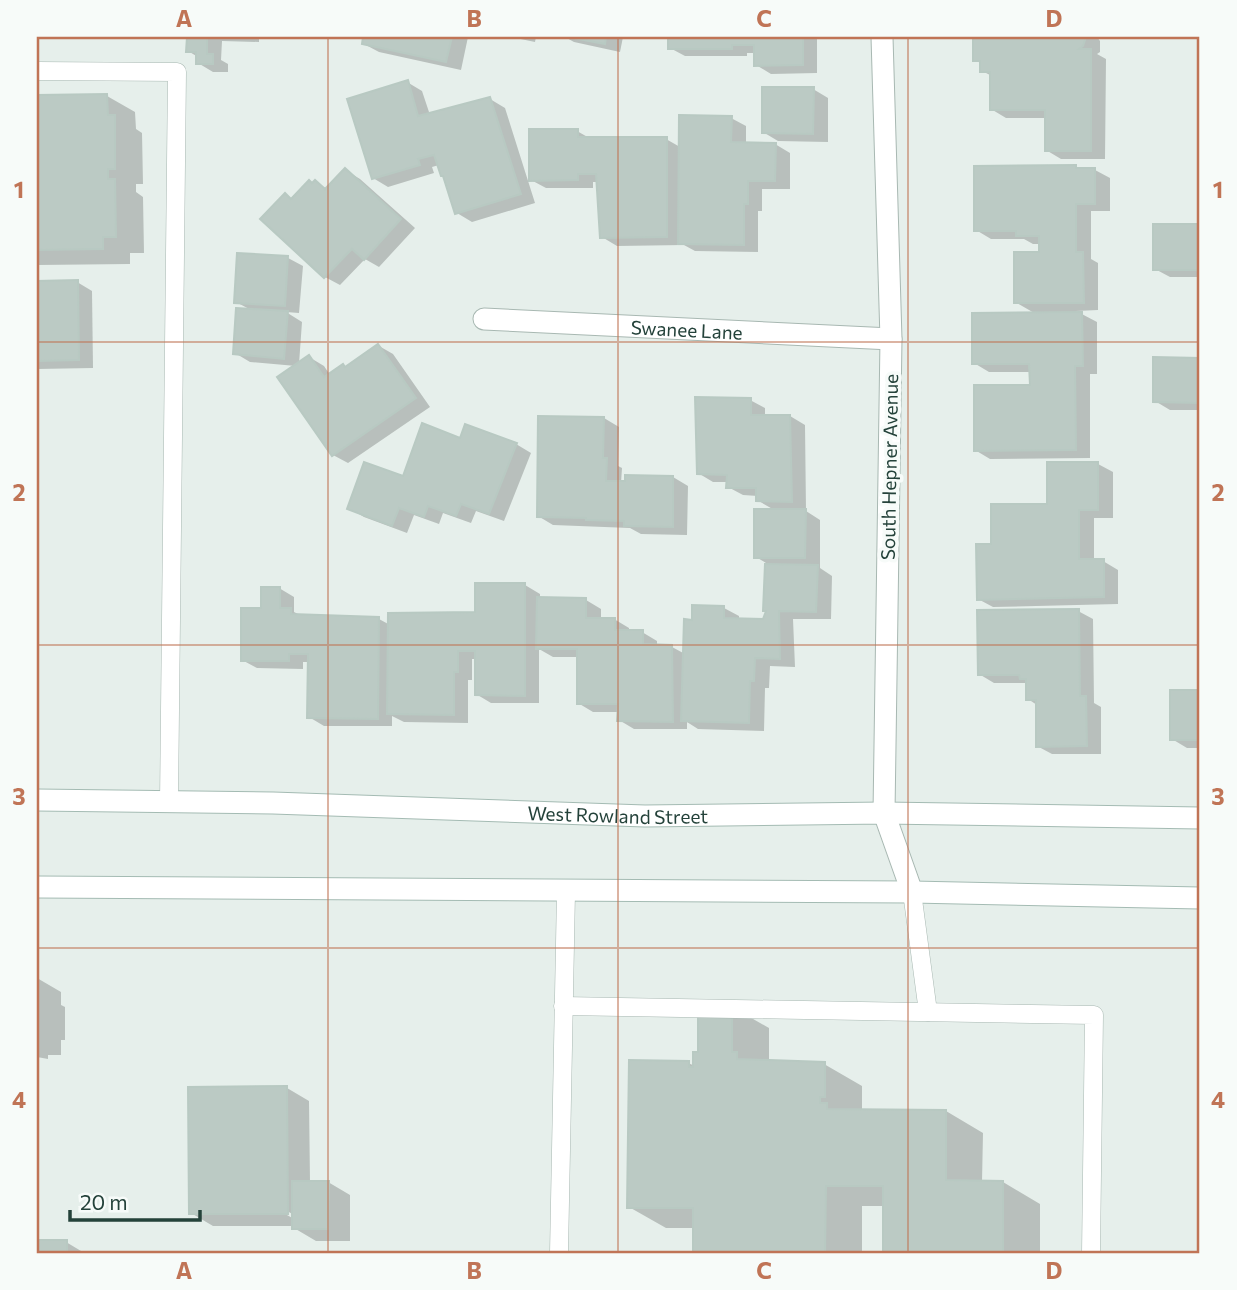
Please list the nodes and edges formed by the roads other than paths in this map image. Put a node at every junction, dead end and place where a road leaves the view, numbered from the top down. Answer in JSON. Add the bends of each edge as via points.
{"nodes":[{"id":1,"x":882,"y":37,"type":"edge"},
{"id":2,"x":37,"y":71,"type":"edge"},
{"id":3,"x":484,"y":319,"type":"dead end"},
{"id":4,"x":891,"y":338,"type":"junction"},
{"id":5,"x":37,"y":800,"type":"edge"},
{"id":6,"x":169,"y":802,"type":"junction"},
{"id":7,"x":884,"y":813,"type":"junction"},
{"id":8,"x":1200,"y":818,"type":"edge"},
{"id":9,"x":37,"y":887,"type":"edge"},
{"id":10,"x":566,"y":892,"type":"junction"},
{"id":11,"x":912,"y":892,"type":"junction"},
{"id":12,"x":1200,"y":898,"type":"edge"},
{"id":13,"x":564,"y":1006,"type":"junction"},
{"id":14,"x":928,"y":1012,"type":"junction"},
{"id":15,"x":559,"y":1253,"type":"edge"},
{"id":16,"x":1091,"y":1253,"type":"edge"}],
"edges":[{"from":1,"to":4,"type":"main road","name":"South Hepner Avenue"},
{"from":2,"to":6,"type":"lane","via":[[177,72]]},
{"from":3,"to":4,"type":"main road","name":"Swanee Lane"},
{"from":4,"to":7,"type":"main road","name":"South Hepner Avenue"},
{"from":5,"to":6,"type":"main road","name":"West Rowland Street"},
{"from":6,"to":7,"type":"main road","name":"West Rowland Street","via":[[645,816]]},
{"from":7,"to":8,"type":"main road","name":"West Rowland Street"},
{"from":7,"to":11,"type":"main road","name":"South Hepner Avenue"},
{"from":9,"to":10,"type":"main road"},
{"from":10,"to":11,"type":"main road"},
{"from":10,"to":13,"type":"lane"},
{"from":11,"to":12,"type":"main road"},
{"from":11,"to":14,"type":"lane"},
{"from":13,"to":14,"type":"lane"},
{"from":13,"to":15,"type":"lane"},
{"from":14,"to":16,"type":"lane","via":[[1094,1015]]}]}
